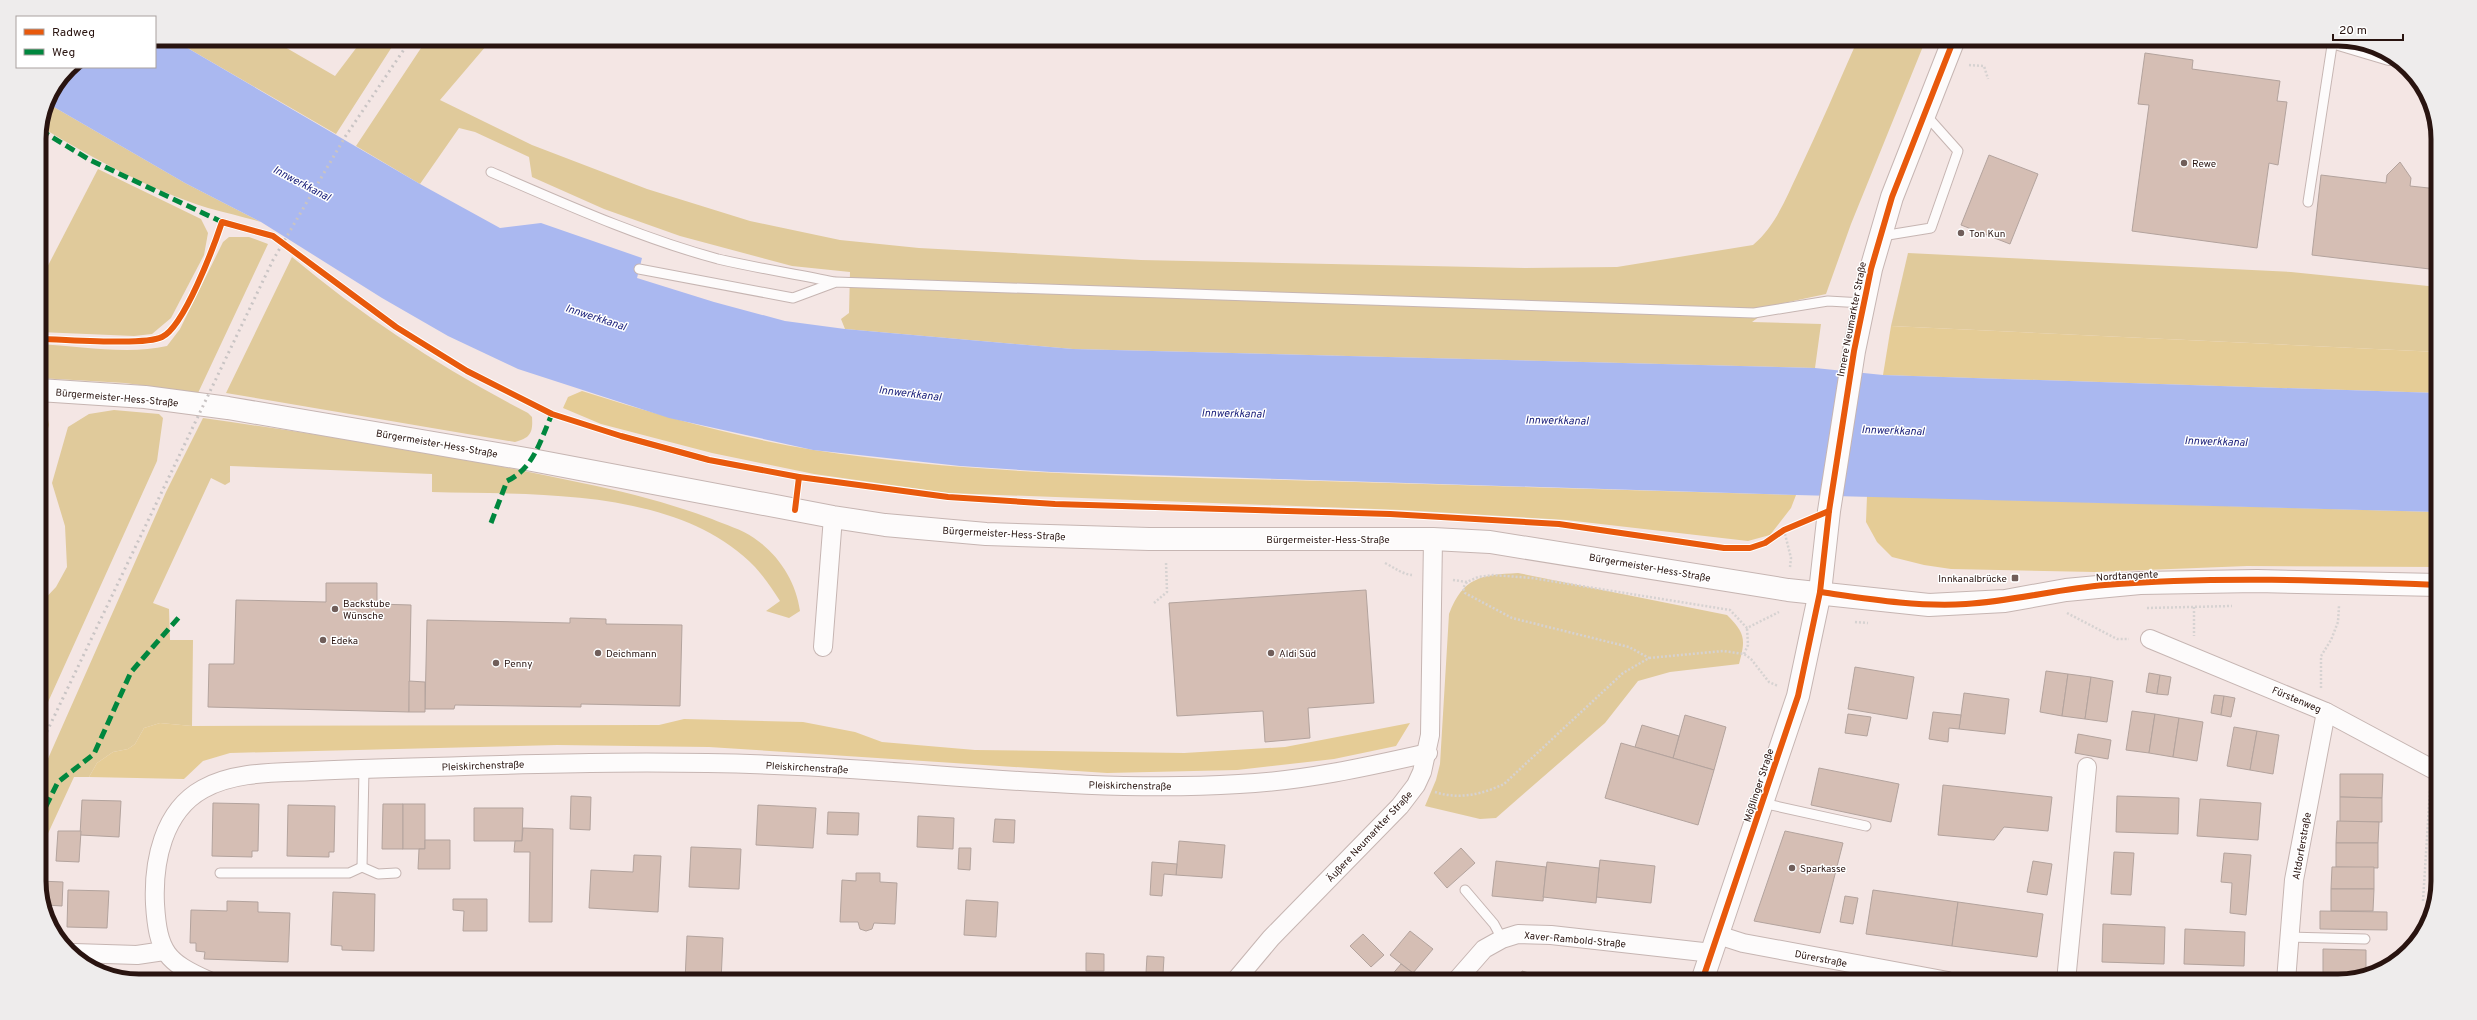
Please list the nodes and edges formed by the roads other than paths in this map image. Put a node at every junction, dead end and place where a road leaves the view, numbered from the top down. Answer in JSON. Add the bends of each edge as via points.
{"nodes":[{"id":1,"x":1951,"y":46,"type":"edge"},
{"id":2,"x":2331,"y":46,"type":"edge"},
{"id":3,"x":1924,"y":112,"type":"junction"},
{"id":4,"x":491,"y":172,"type":"dead end"},
{"id":5,"x":2308,"y":202,"type":"dead end"},
{"id":6,"x":1880,"y":236,"type":"junction"},
{"id":7,"x":639,"y":269,"type":"dead end"},
{"id":8,"x":836,"y":282,"type":"junction"},
{"id":9,"x":1863,"y":303,"type":"junction"},
{"id":10,"x":46,"y":390,"type":"edge"},
{"id":11,"x":833,"y":517,"type":"junction"},
{"id":12,"x":1433,"y":539,"type":"junction"},
{"id":13,"x":2431,"y":585,"type":"edge"},
{"id":14,"x":1820,"y":592,"type":"junction"},
{"id":15,"x":2150,"y":638,"type":"road end"},
{"id":16,"x":823,"y":647,"type":"dead end"},
{"id":17,"x":2322,"y":710,"type":"junction"},
{"id":18,"x":1428,"y":753,"type":"junction"},
{"id":19,"x":2087,"y":767,"type":"dead end"},
{"id":20,"x":2431,"y":768,"type":"edge"},
{"id":21,"x":364,"y":769,"type":"junction"},
{"id":22,"x":1762,"y":803,"type":"junction"},
{"id":23,"x":1866,"y":826,"type":"dead end"},
{"id":24,"x":362,"y":867,"type":"junction"},
{"id":25,"x":220,"y":873,"type":"dead end"},
{"id":26,"x":396,"y":873,"type":"dead end"},
{"id":27,"x":1465,"y":890,"type":"dead end"},
{"id":28,"x":2288,"y":937,"type":"junction"},
{"id":29,"x":1502,"y":939,"type":"junction"},
{"id":30,"x":2365,"y":940,"type":"dead end"},
{"id":31,"x":1715,"y":944,"type":"junction"},
{"id":32,"x":164,"y":951,"type":"junction"},
{"id":33,"x":80,"y":953,"type":"edge"},
{"id":34,"x":195,"y":974,"type":"edge"},
{"id":35,"x":1241,"y":974,"type":"edge"},
{"id":36,"x":1462,"y":974,"type":"edge"},
{"id":37,"x":1704,"y":974,"type":"edge"},
{"id":38,"x":1901,"y":974,"type":"edge"},
{"id":39,"x":2067,"y":974,"type":"edge"},
{"id":40,"x":2286,"y":974,"type":"edge"}],
"edges":[{"from":1,"to":3,"type":"main road","name":"Innere Neumarkter Straße"},
{"from":2,"to":5,"type":"lane"},
{"from":3,"to":6,"type":"main road","name":"Innere Neumarkter Straße"},
{"from":3,"to":6,"type":"lane","via":[[1958,151],[1931,228]]},
{"from":4,"to":8,"type":"lane","via":[[564,204],[663,242],[718,259]]},
{"from":6,"to":9,"type":"main road","name":"Innere Neumarkter Straße"},
{"from":7,"to":8,"type":"lane","via":[[793,298]]},
{"from":8,"to":9,"type":"lane","via":[[1754,314],[1828,301]]},
{"from":9,"to":14,"type":"main road","name":"Innere Neumarkter Straße","via":[[1829,511]]},
{"from":10,"to":11,"type":"main road","name":"Bürgermeister-Hess-Straße","via":[[145,397],[236,409],[516,457]]},
{"from":11,"to":12,"type":"main road","name":"Bürgermeister-Hess-Straße","via":[[885,525],[978,533],[1070,537]]},
{"from":11,"to":16,"type":"street"},
{"from":12,"to":14,"type":"main road","name":"Bürgermeister-Hess-Straße","via":[[1538,548],[1780,589]]},
{"from":12,"to":18,"type":"street","name":"Äußere Neumarkter Straße","via":[[1432,714]]},
{"from":13,"to":14,"type":"main road","name":"Nordtangente","via":[[2257,581],[2140,583],[2066,590],[2005,601],[1929,606]]},
{"from":14,"to":22,"type":"main road","name":"Mößlinger Straße","via":[[1798,696]]},
{"from":15,"to":17,"type":"street","name":"Fürstenweg"},
{"from":17,"to":20,"type":"street","name":"Fürstenweg"},
{"from":17,"to":28,"type":"street","name":"Altdorferstraße","via":[[2294,880]]},
{"from":18,"to":21,"type":"street","name":"Pleiskirchenstraße","via":[[1345,771],[1289,779],[1240,784],[1173,786],[1114,786],[798,766],[690,762],[545,763]]},
{"from":18,"to":35,"type":"street","name":"Äußere Neumarkter Straße","via":[[1416,786],[1400,806],[1271,938]]},
{"from":19,"to":39,"type":"street"},
{"from":21,"to":24,"type":"lane"},
{"from":21,"to":32,"type":"street","name":"Pleiskirchenstraße","via":[[244,776],[205,787],[188,799],[173,817],[163,837],[157,862],[155,906]]},
{"from":22,"to":23,"type":"lane"},
{"from":22,"to":31,"type":"main road","name":"Mößlinger Straße"},
{"from":24,"to":25,"type":"lane","via":[[349,873]]},
{"from":24,"to":26,"type":"lane","via":[[378,874]]},
{"from":27,"to":29,"type":"lane","via":[[1494,924]]},
{"from":28,"to":30,"type":"lane"},
{"from":28,"to":40,"type":"street","name":"Altdorferstraße"},
{"from":29,"to":31,"type":"street","name":"Xaver-Rambold-Straße","via":[[1518,934]]},
{"from":29,"to":36,"type":"street","name":"Xaver-Rambold-Straße","via":[[1484,949]]},
{"from":31,"to":37,"type":"main road","name":"Mößlinger Straße"},
{"from":31,"to":38,"type":"street","name":"Dürerstraße","via":[[1743,943]]},
{"from":32,"to":33,"type":"street","via":[[137,955]]},
{"from":32,"to":34,"type":"street","via":[[180,967]]}]}
